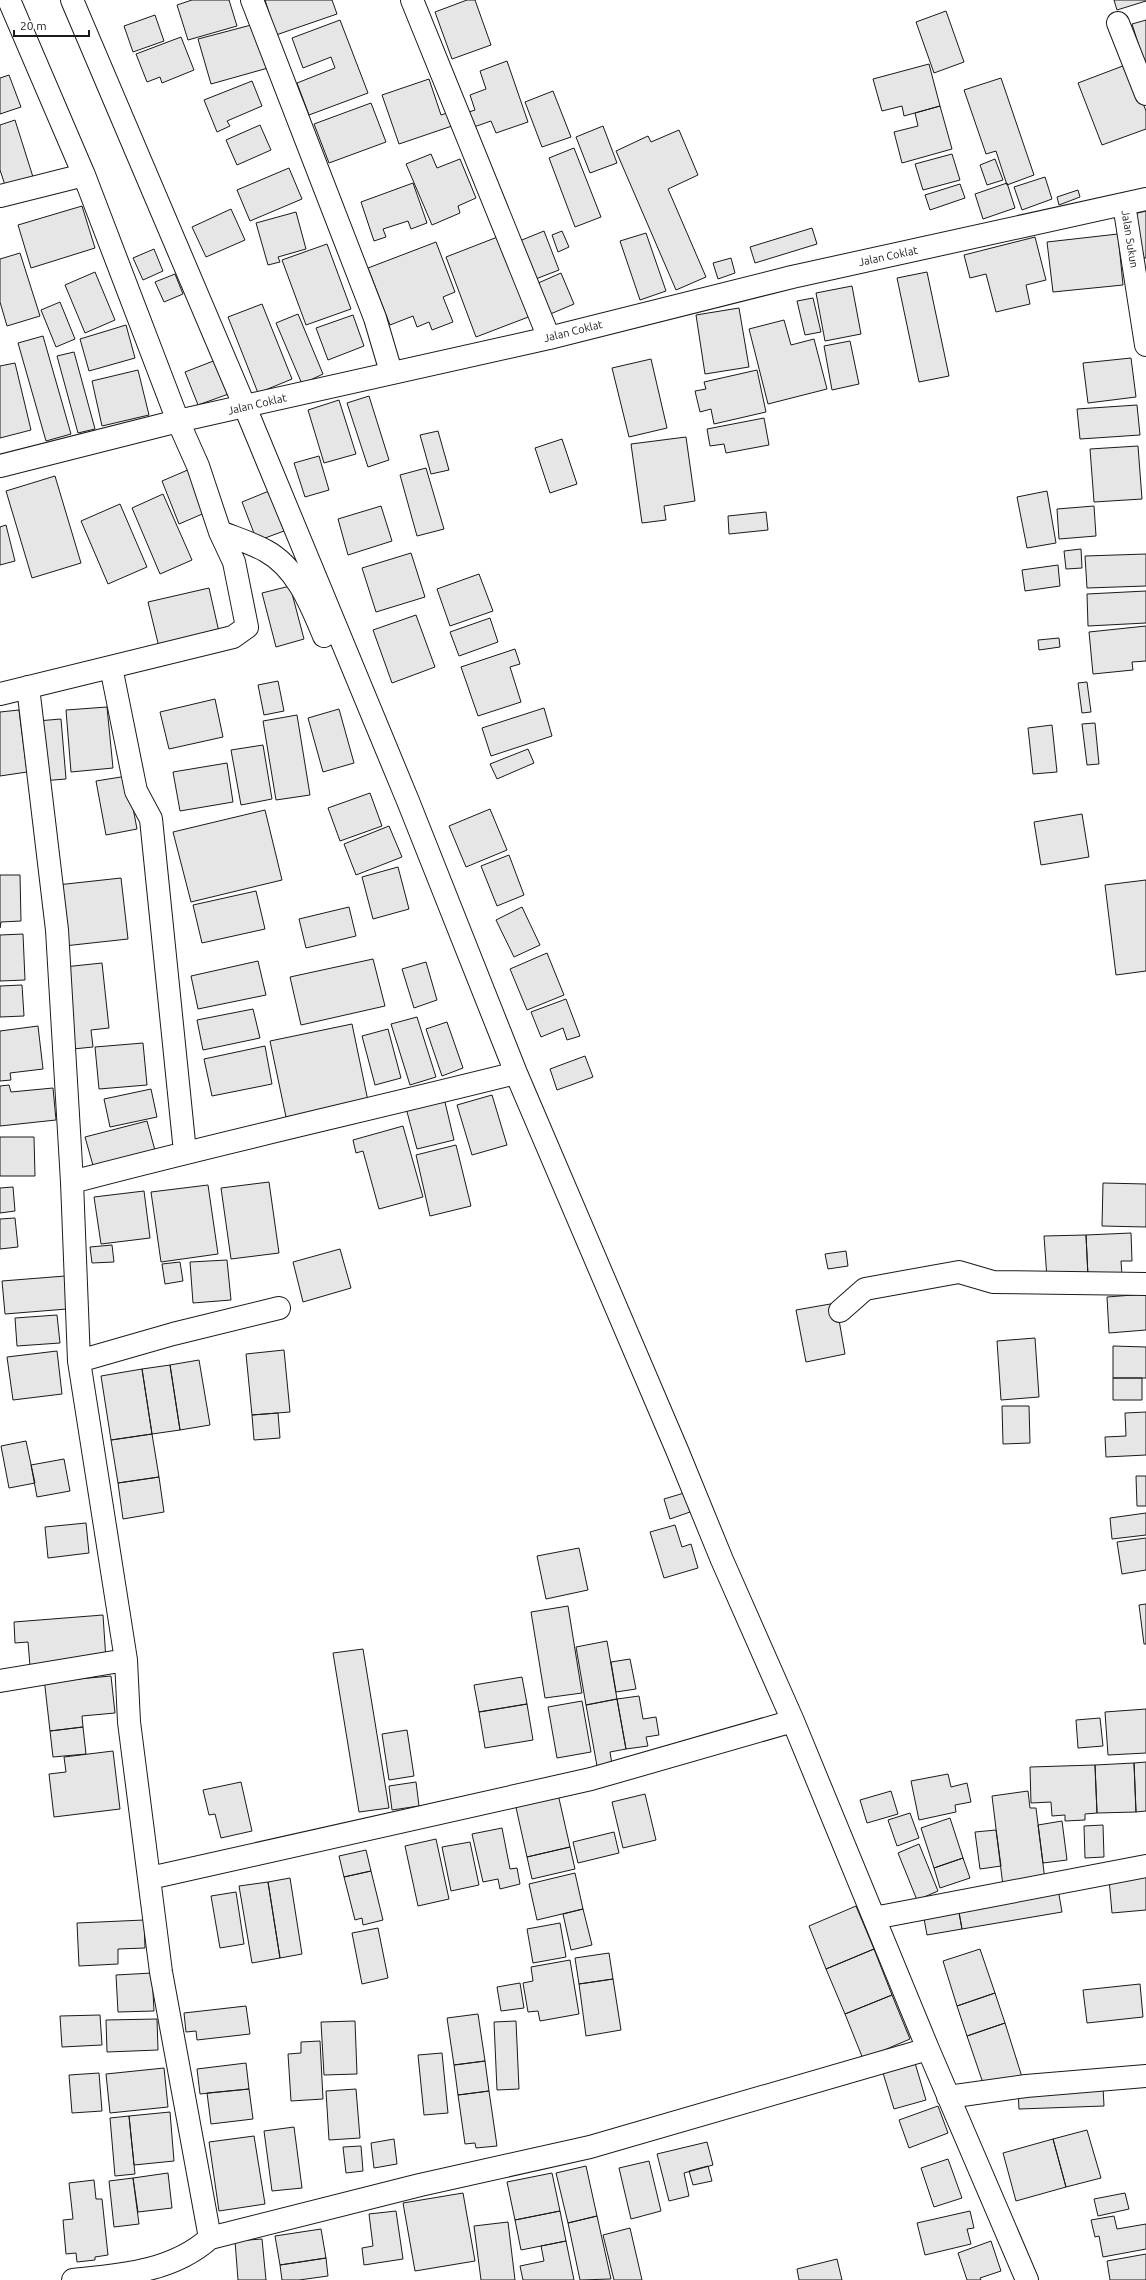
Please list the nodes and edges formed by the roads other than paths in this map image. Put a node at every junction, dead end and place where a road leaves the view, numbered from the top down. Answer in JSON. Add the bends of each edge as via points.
{"nodes":[{"id":1,"x":9,"y":0,"type":"edge"},
{"id":2,"x":72,"y":0,"type":"edge"},
{"id":3,"x":252,"y":0,"type":"edge"},
{"id":4,"x":412,"y":0,"type":"edge"},
{"id":5,"x":1118,"y":23,"type":"dead end"},
{"id":6,"x":1146,"y":94,"type":"edge"},
{"id":7,"x":84,"y":175,"type":"junction"},
{"id":8,"x":0,"y":196,"type":"edge"},
{"id":9,"x":1146,"y":199,"type":"edge"},
{"id":10,"x":1124,"y":204,"type":"junction"},
{"id":11,"x":549,"y":338,"type":"junction"},
{"id":12,"x":1146,"y":345,"type":"edge"},
{"id":13,"x":392,"y":372,"type":"junction"},
{"id":14,"x":245,"y":407,"type":"junction"},
{"id":15,"x":178,"y":421,"type":"junction"},
{"id":16,"x":0,"y":466,"type":"edge"},
{"id":17,"x":220,"y":532,"type":"junction"},
{"id":18,"x":111,"y":667,"type":"junction"},
{"id":19,"x":28,"y":687,"type":"junction"},
{"id":20,"x":0,"y":694,"type":"edge"},
{"id":21,"x":408,"y":800,"type":"junction"},
{"id":22,"x":516,"y":1073,"type":"junction"},
{"id":23,"x":185,"y":1152,"type":"junction"},
{"id":24,"x":72,"y":1182,"type":"junction"},
{"id":25,"x":1146,"y":1284,"type":"edge"},
{"id":26,"x":279,"y":1308,"type":"dead end"},
{"id":27,"x":840,"y":1310,"type":"dead end"},
{"id":28,"x":78,"y":1361,"type":"junction"},
{"id":29,"x":126,"y":1660,"type":"junction"},
{"id":30,"x":0,"y":1682,"type":"edge"},
{"id":31,"x":793,"y":1721,"type":"junction"},
{"id":32,"x":1146,"y":1866,"type":"edge"},
{"id":33,"x":150,"y":1878,"type":"junction"},
{"id":34,"x":874,"y":1918,"type":"junction"},
{"id":35,"x":928,"y":2050,"type":"junction"},
{"id":36,"x":1146,"y":2076,"type":"edge"},
{"id":37,"x":948,"y":2096,"type":"junction"},
{"id":38,"x":210,"y":2238,"type":"junction"},
{"id":39,"x":73,"y":2280,"type":"edge"},
{"id":40,"x":1026,"y":2280,"type":"edge"}],
"edges":[{"from":1,"to":7,"type":"street"},
{"from":2,"to":14,"type":"street"},
{"from":3,"to":13,"type":"street","via":[[376,318]]},
{"from":4,"to":11,"type":"street"},
{"from":5,"to":6,"type":"street"},
{"from":7,"to":8,"type":"street"},
{"from":7,"to":15,"type":"street"},
{"from":9,"to":10,"type":"street","name":"Jalan Coklat"},
{"from":10,"to":11,"type":"street","name":"Jalan Coklat","via":[[792,277]]},
{"from":10,"to":12,"type":"street","name":"Jalan Sukun"},
{"from":11,"to":13,"type":"street","name":"Jalan Coklat"},
{"from":13,"to":14,"type":"street","name":"Jalan Coklat"},
{"from":14,"to":15,"type":"street","name":"Jalan Coklat"},
{"from":14,"to":21,"type":"street"},
{"from":15,"to":16,"type":"street","name":"Jalan Coklat"},
{"from":15,"to":17,"type":"street","via":[[198,466]]},
{"from":17,"to":18,"type":"street","via":[[234,562],[247,627],[233,636]]},
{"from":17,"to":21,"type":"street","via":[[266,550],[281,561],[296,578],[315,615],[382,768]]},
{"from":18,"to":19,"type":"street"},
{"from":18,"to":23,"type":"street","via":[[136,791],[151,819]]},
{"from":19,"to":20,"type":"street"},
{"from":19,"to":24,"type":"street","via":[[57,930]]},
{"from":21,"to":22,"type":"street"},
{"from":22,"to":23,"type":"street","via":[[289,1130]]},
{"from":22,"to":31,"type":"street","via":[[722,1560]]},
{"from":23,"to":24,"type":"street"},
{"from":24,"to":28,"type":"street"},
{"from":25,"to":27,"type":"street","via":[[993,1282],[960,1272],[864,1289]]},
{"from":26,"to":28,"type":"street"},
{"from":28,"to":29,"type":"street"},
{"from":29,"to":30,"type":"street"},
{"from":29,"to":33,"type":"street","via":[[129,1722]]},
{"from":31,"to":33,"type":"street","via":[[591,1779]]},
{"from":31,"to":34,"type":"street"},
{"from":32,"to":34,"type":"street"},
{"from":33,"to":38,"type":"street","via":[[161,1972]]},
{"from":34,"to":35,"type":"street"},
{"from":35,"to":37,"type":"street"},
{"from":35,"to":38,"type":"street","via":[[590,2147],[420,2185]]},
{"from":36,"to":37,"type":"street","via":[[1026,2086]]},
{"from":37,"to":40,"type":"street"},
{"from":38,"to":39,"type":"street","via":[[199,2248],[160,2267],[122,2275]]}]}
